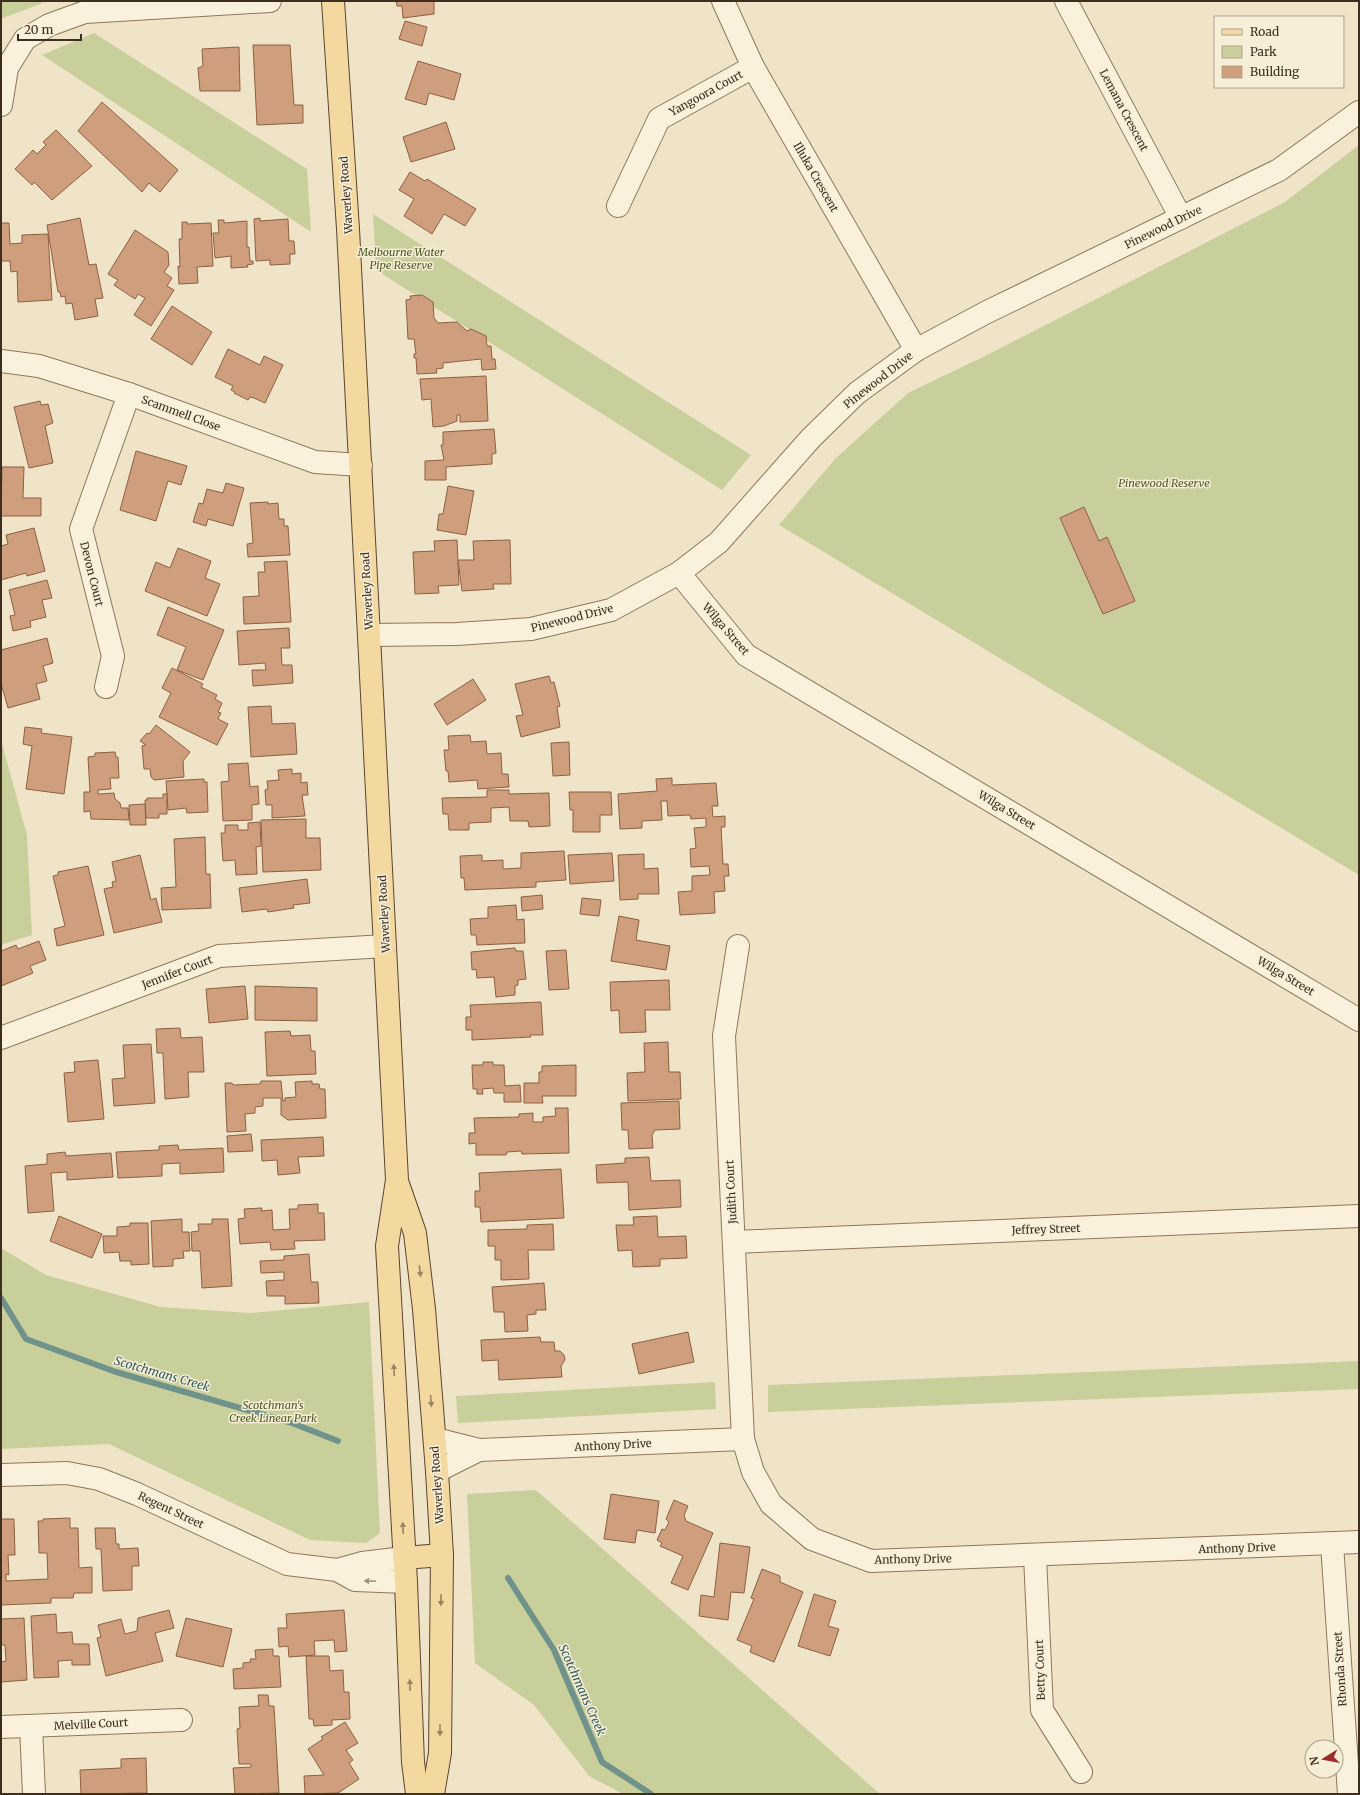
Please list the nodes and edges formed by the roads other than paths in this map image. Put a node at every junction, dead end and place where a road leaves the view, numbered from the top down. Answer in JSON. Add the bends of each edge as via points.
{"nodes":[{"id":1,"x":270,"y":1,"type":"edge"},
{"id":2,"x":333,"y":1,"type":"edge"},
{"id":3,"x":723,"y":1,"type":"edge"},
{"id":4,"x":1066,"y":1,"type":"edge"},
{"id":5,"x":753,"y":68,"type":"junction"},
{"id":6,"x":1,"y":105,"type":"edge"},
{"id":7,"x":1359,"y":112,"type":"edge"},
{"id":8,"x":618,"y":206,"type":"dead end"},
{"id":9,"x":1181,"y":218,"type":"junction"},
{"id":10,"x":916,"y":350,"type":"junction"},
{"id":11,"x":1,"y":361,"type":"edge"},
{"id":12,"x":129,"y":394,"type":"junction"},
{"id":13,"x":361,"y":465,"type":"junction"},
{"id":14,"x":679,"y":573,"type":"junction"},
{"id":15,"x":369,"y":635,"type":"junction"},
{"id":16,"x":106,"y":687,"type":"dead end"},
{"id":17,"x":385,"y":946,"type":"junction"},
{"id":18,"x":738,"y":946,"type":"dead end"},
{"id":19,"x":1359,"y":1020,"type":"edge"},
{"id":20,"x":1,"y":1038,"type":"edge"},
{"id":21,"x":397,"y":1180,"type":"junction"},
{"id":22,"x":1359,"y":1216,"type":"edge"},
{"id":23,"x":734,"y":1242,"type":"junction"},
{"id":24,"x":435,"y":1439,"type":"junction"},
{"id":25,"x":743,"y":1439,"type":"junction"},
{"id":26,"x":479,"y":1450,"type":"junction"},
{"id":27,"x":437,"y":1471,"type":"junction"},
{"id":28,"x":1,"y":1475,"type":"edge"},
{"id":29,"x":1359,"y":1542,"type":"edge"},
{"id":30,"x":1332,"y":1544,"type":"junction"},
{"id":31,"x":1036,"y":1556,"type":"junction"},
{"id":32,"x":404,"y":1558,"type":"junction"},
{"id":33,"x":442,"y":1564,"type":"junction"},
{"id":34,"x":337,"y":1570,"type":"junction"},
{"id":35,"x":406,"y":1582,"type":"junction"},
{"id":36,"x":181,"y":1720,"type":"dead end"},
{"id":37,"x":31,"y":1726,"type":"junction"},
{"id":38,"x":1,"y":1727,"type":"edge"},
{"id":39,"x":1081,"y":1772,"type":"dead end"},
{"id":40,"x":34,"y":1794,"type":"edge"},
{"id":41,"x":417,"y":1794,"type":"edge"},
{"id":42,"x":433,"y":1794,"type":"edge"},
{"id":43,"x":1349,"y":1794,"type":"edge"}],
"edges":[{"from":1,"to":6,"type":"street","via":[[85,12],[49,25],[24,39],[7,68]]},
{"from":2,"to":13,"type":"main road","name":"Waverley Road"},
{"from":3,"to":5,"type":"street","name":"Illuka Crescent"},
{"from":4,"to":9,"type":"street","name":"Lemana Crescent"},
{"from":5,"to":8,"type":"street","name":"Yangoora Court","via":[[659,119]]},
{"from":5,"to":10,"type":"street","name":"Illuka Crescent"},
{"from":7,"to":9,"type":"street","name":"Pinewood Drive","via":[[1279,170]]},
{"from":9,"to":10,"type":"street","name":"Pinewood Drive"},
{"from":10,"to":14,"type":"street","name":"Pinewood Drive","via":[[857,393],[811,438],[720,542]]},
{"from":11,"to":12,"type":"street","name":"Scammell Close","via":[[39,366]]},
{"from":12,"to":13,"type":"street","name":"Scammell Close","via":[[315,462]]},
{"from":12,"to":16,"type":"street","name":"Devon Court","via":[[81,529],[113,656]]},
{"from":13,"to":15,"type":"main road","name":"Waverley Road"},
{"from":14,"to":15,"type":"street","name":"Pinewood Drive","via":[[611,610],[531,629],[457,634]]},
{"from":14,"to":19,"type":"street","name":"Wilga Street","via":[[746,655]]},
{"from":15,"to":17,"type":"main road","name":"Waverley Road"},
{"from":17,"to":20,"type":"street","name":"Jennifer Court","via":[[219,956]]},
{"from":17,"to":21,"type":"main road","name":"Waverley Road"},
{"from":18,"to":23,"type":"street","name":"Judith Court","via":[[724,1036]]},
{"from":21,"to":24,"type":"main road","name":"Waverley Road","one_way":true,"via":[[415,1233]]},
{"from":32,"to":21,"type":"main road","name":"Waverley Road","one_way":true,"via":[[387,1246]]},
{"from":22,"to":23,"type":"street","name":"Jeffrey Street"},
{"from":23,"to":25,"type":"street","name":"Judith Court"},
{"from":24,"to":26,"type":"street","name":"Anthony Drive"},
{"from":24,"to":27,"type":"main road","name":"Waverley Road"},
{"from":25,"to":26,"type":"street","name":"Anthony Drive"},
{"from":25,"to":31,"type":"street","name":"Anthony Drive","via":[[753,1472],[771,1504],[812,1539],[871,1561]]},
{"from":26,"to":27,"type":"street","name":"Anthony Drive"},
{"from":27,"to":33,"type":"main road","name":"Waverley Road"},
{"from":28,"to":34,"type":"street","name":"Regent Street","via":[[67,1473],[98,1479],[137,1494],[287,1564]]},
{"from":29,"to":30,"type":"street","name":"Anthony Drive"},
{"from":30,"to":31,"type":"street","name":"Anthony Drive"},
{"from":30,"to":43,"type":"street","name":"Rhonda Street"},
{"from":31,"to":39,"type":"street","name":"Betty Court","via":[[1042,1710]]},
{"from":32,"to":33,"type":"main road"},
{"from":32,"to":34,"type":"street","name":"Regent Street","via":[[362,1563]]},
{"from":32,"to":35,"type":"main road","name":"Waverley Road"},
{"from":33,"to":35,"type":"main road"},
{"from":33,"to":42,"type":"main road","name":"Waverley Road","one_way":true,"via":[[440,1753]]},
{"from":35,"to":34,"type":"street","name":"Regent Street","one_way":true,"via":[[355,1580]]},
{"from":41,"to":35,"type":"main road","name":"Waverley Road","one_way":true,"via":[[413,1762]]},
{"from":36,"to":37,"type":"street","name":"Melville Court"},
{"from":37,"to":38,"type":"street","name":"Melville Court"},
{"from":37,"to":40,"type":"street"}]}
